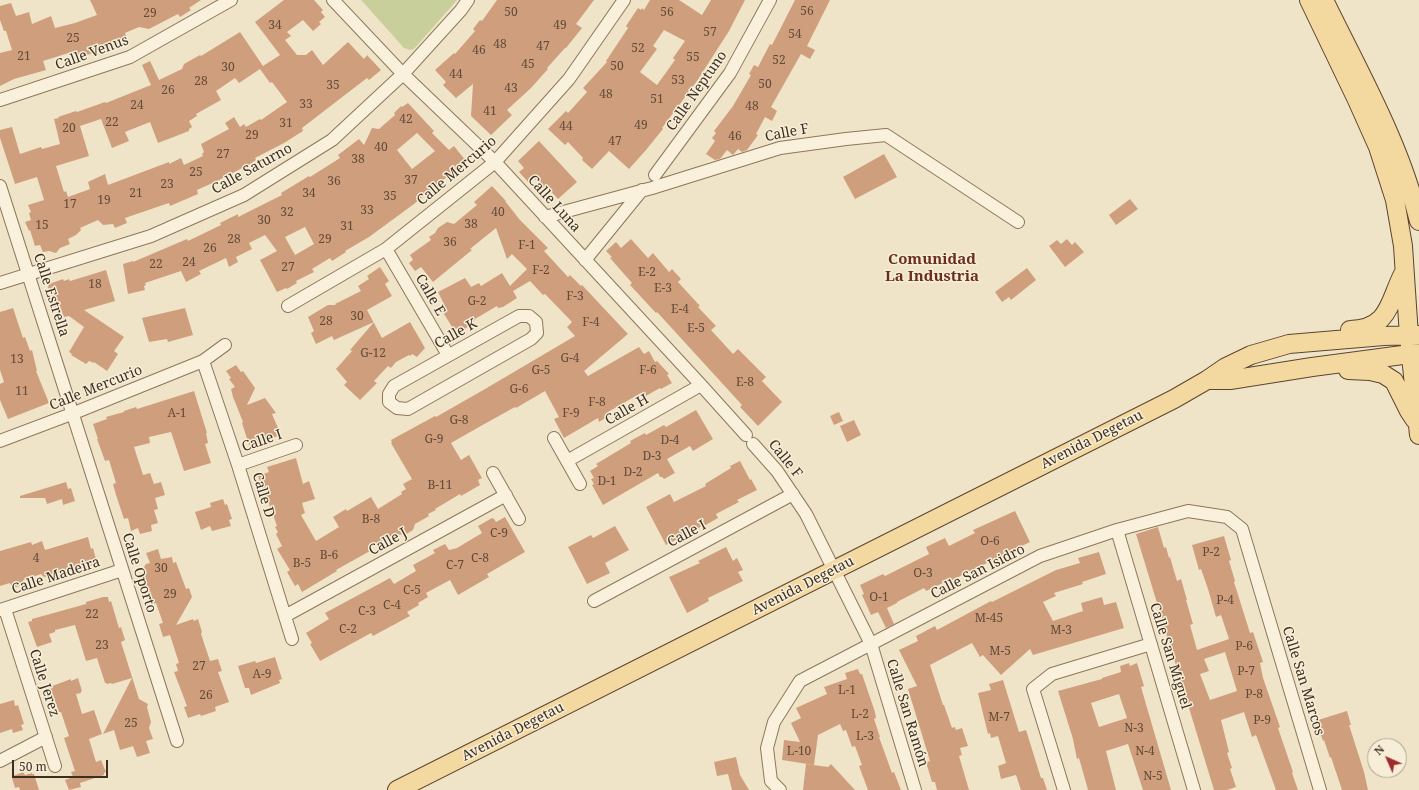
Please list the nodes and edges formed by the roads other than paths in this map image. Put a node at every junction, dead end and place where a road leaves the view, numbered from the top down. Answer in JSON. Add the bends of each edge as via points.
{"nodes":[{"id":1,"x":231,"y":0,"type":"edge"},
{"id":2,"x":333,"y":0,"type":"edge"},
{"id":3,"x":468,"y":0,"type":"edge"},
{"id":4,"x":624,"y":0,"type":"edge"},
{"id":5,"x":770,"y":0,"type":"edge"},
{"id":6,"x":1309,"y":0,"type":"edge"},
{"id":7,"x":1324,"y":0,"type":"edge"},
{"id":8,"x":403,"y":74,"type":"junction"},
{"id":9,"x":0,"y":100,"type":"edge"},
{"id":10,"x":495,"y":162,"type":"junction"},
{"id":11,"x":655,"y":175,"type":"dead end"},
{"id":12,"x":0,"y":186,"type":"edge"},
{"id":13,"x":642,"y":190,"type":"junction"},
{"id":14,"x":545,"y":217,"type":"junction"},
{"id":15,"x":1419,"y":221,"type":"edge"},
{"id":16,"x":1018,"y":222,"type":"dead end"},
{"id":17,"x":386,"y":249,"type":"junction"},
{"id":18,"x":585,"y":260,"type":"junction"},
{"id":19,"x":1406,"y":270,"type":"junction"},
{"id":20,"x":29,"y":274,"type":"junction"},
{"id":21,"x":0,"y":283,"type":"edge"},
{"id":22,"x":288,"y":306,"type":"dead end"},
{"id":23,"x":1414,"y":335,"type":"edge"},
{"id":24,"x":1320,"y":342,"type":"junction"},
{"id":25,"x":225,"y":345,"type":"dead end"},
{"id":26,"x":1415,"y":354,"type":"edge"},
{"id":27,"x":448,"y":355,"type":"junction"},
{"id":28,"x":203,"y":361,"type":"junction"},
{"id":29,"x":1312,"y":366,"type":"junction"},
{"id":30,"x":1207,"y":380,"type":"junction"},
{"id":31,"x":701,"y":385,"type":"junction"},
{"id":32,"x":74,"y":413,"type":"junction"},
{"id":33,"x":1418,"y":429,"type":"edge"},
{"id":34,"x":554,"y":438,"type":"dead end"},
{"id":35,"x":749,"y":440,"type":"joint"},
{"id":36,"x":0,"y":442,"type":"edge"},
{"id":37,"x":296,"y":445,"type":"dead end"},
{"id":38,"x":567,"y":462,"type":"junction"},
{"id":39,"x":238,"y":465,"type":"junction"},
{"id":40,"x":493,"y":472,"type":"dead end"},
{"id":41,"x":580,"y":484,"type":"dead end"},
{"id":42,"x":793,"y":494,"type":"junction"},
{"id":43,"x":506,"y":495,"type":"junction"},
{"id":44,"x":519,"y":519,"type":"dead end"},
{"id":45,"x":1117,"y":530,"type":"junction"},
{"id":46,"x":122,"y":570,"type":"junction"},
{"id":47,"x":834,"y":571,"type":"junction"},
{"id":48,"x":1258,"y":580,"type":"joint"},
{"id":49,"x":594,"y":601,"type":"dead end"},
{"id":50,"x":3,"y":610,"type":"edge"},
{"id":51,"x":285,"y":616,"type":"junction"},
{"id":52,"x":292,"y":638,"type":"dead end"},
{"id":53,"x":871,"y":644,"type":"junction"},
{"id":54,"x":1151,"y":644,"type":"junction"},
{"id":55,"x":46,"y":737,"type":"junction"},
{"id":56,"x":177,"y":741,"type":"dead end"},
{"id":57,"x":0,"y":760,"type":"edge"},
{"id":58,"x":55,"y":766,"type":"dead end"},
{"id":59,"x":397,"y":790,"type":"edge"},
{"id":60,"x":780,"y":790,"type":"edge"},
{"id":61,"x":916,"y":790,"type":"edge"},
{"id":62,"x":1064,"y":790,"type":"edge"},
{"id":63,"x":1194,"y":790,"type":"edge"},
{"id":64,"x":1320,"y":790,"type":"edge"}],
"edges":[{"from":1,"to":9,"type":"street","name":"Calle Venus","via":[[130,57]]},
{"from":2,"to":8,"type":"street","name":"Calle Luna"},
{"from":3,"to":8,"type":"street","name":"Calle Saturno"},
{"from":4,"to":10,"type":"street","name":"Calle Mercurio","via":[[569,79]]},
{"from":5,"to":11,"type":"street","name":"Calle Neptuno","via":[[730,73]]},
{"from":6,"to":19,"type":"main road","via":[[1378,147],[1395,200]]},
{"from":7,"to":15,"type":"main road","via":[[1401,163]]},
{"from":8,"to":10,"type":"street","name":"Calle Luna"},
{"from":8,"to":20,"type":"street","name":"Calle Saturno","via":[[332,140],[244,194],[152,236]]},
{"from":10,"to":14,"type":"street","name":"Calle Luna"},
{"from":10,"to":17,"type":"street","name":"Calle Mercurio"},
{"from":12,"to":20,"type":"street","name":"Calle Estrella"},
{"from":13,"to":14,"type":"street","name":"Calle F"},
{"from":13,"to":16,"type":"street","name":"Calle F","via":[[780,148],[886,135]]},
{"from":13,"to":18,"type":"street"},
{"from":14,"to":18,"type":"street","name":"Calle Luna"},
{"from":17,"to":22,"type":"street","name":"Calle Mercurio"},
{"from":17,"to":27,"type":"street","name":"Calle E"},
{"from":18,"to":31,"type":"street","name":"Calle Luna"},
{"from":19,"to":23,"type":"main road"},
{"from":19,"to":24,"type":"main road","via":[[1391,306],[1380,320],[1366,328],[1333,332]]},
{"from":20,"to":21,"type":"street","name":"Calle Saturno"},
{"from":20,"to":32,"type":"street","name":"Calle Estrella"},
{"from":23,"to":24,"type":"main road","name":"Avenida Degetau"},
{"from":23,"to":26,"type":"main road"},
{"from":24,"to":30,"type":"main road","name":"Avenida Degetau","via":[[1289,344],[1251,355]]},
{"from":25,"to":28,"type":"street","name":"Calle Mercurio"},
{"from":26,"to":29,"type":"main road","name":"Avenida Degetau"},
{"from":26,"to":33,"type":"main road"},
{"from":27,"to":27,"type":"street","name":"Calle K","via":[[519,316],[529,316],[536,322],[537,332],[531,339],[408,409],[397,408],[390,402],[389,394],[394,386]]},
{"from":28,"to":32,"type":"street","name":"Calle Mercurio"},
{"from":28,"to":39,"type":"street","name":"Calle D"},
{"from":29,"to":30,"type":"main road","name":"Avenida Degetau","via":[[1230,380]]},
{"from":29,"to":33,"type":"main road","via":[[1383,374],[1394,381]]},
{"from":30,"to":47,"type":"main road","name":"Avenida Degetau"},
{"from":31,"to":35,"type":"street","name":"Calle Luna"},
{"from":31,"to":38,"type":"street","name":"Calle H"},
{"from":32,"to":36,"type":"street","name":"Calle Mercurio"},
{"from":32,"to":46,"type":"street","name":"Calle Oporto"},
{"from":34,"to":38,"type":"street"},
{"from":35,"to":42,"type":"street","name":"Calle F","via":[[777,471]]},
{"from":37,"to":39,"type":"street","name":"Calle I"},
{"from":38,"to":41,"type":"street"},
{"from":39,"to":51,"type":"street","name":"Calle D"},
{"from":40,"to":43,"type":"street"},
{"from":42,"to":47,"type":"street","name":"Calle F","via":[[806,514]]},
{"from":42,"to":49,"type":"street","name":"Calle I"},
{"from":43,"to":44,"type":"street"},
{"from":43,"to":51,"type":"street","name":"Calle J"},
{"from":45,"to":48,"type":"street","name":"Calle San Isidro","via":[[1188,511],[1227,517],[1242,529]]},
{"from":45,"to":53,"type":"street","name":"Calle San Isidro","via":[[1040,556]]},
{"from":45,"to":54,"type":"street","name":"Calle San Miguel"},
{"from":46,"to":50,"type":"street","name":"Calle Madeira"},
{"from":46,"to":56,"type":"street","name":"Calle Oporto"},
{"from":47,"to":53,"type":"street","name":"Calle San Ramón"},
{"from":47,"to":59,"type":"main road","name":"Avenida Degetau"},
{"from":48,"to":64,"type":"street","name":"Calle San Marcos"},
{"from":50,"to":55,"type":"street","name":"Calle Jerez"},
{"from":51,"to":52,"type":"street","name":"Calle D"},
{"from":53,"to":60,"type":"street","name":"Calle San Isidro","via":[[800,681],[774,722],[767,748],[771,781]]},
{"from":53,"to":61,"type":"street","name":"Calle San Ramón"},
{"from":54,"to":62,"type":"street","via":[[1052,674],[1033,689]]},
{"from":54,"to":63,"type":"street","name":"Calle San Miguel"},
{"from":55,"to":57,"type":"street"},
{"from":55,"to":58,"type":"street","name":"Calle Jerez"}]}
